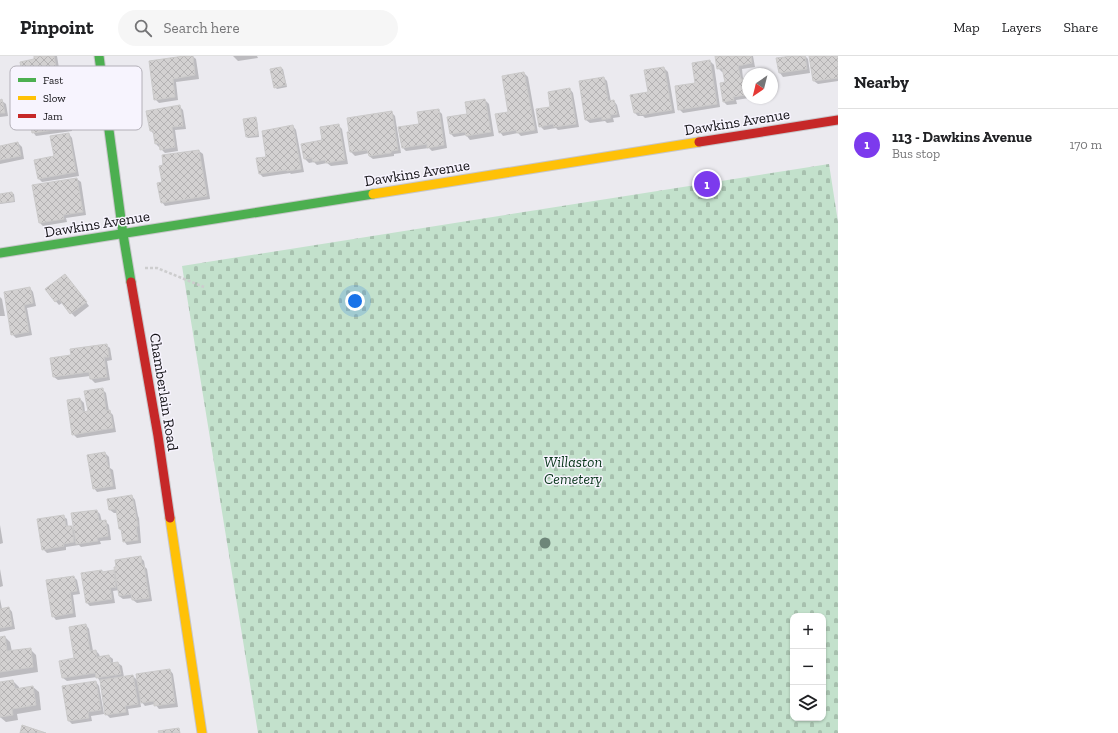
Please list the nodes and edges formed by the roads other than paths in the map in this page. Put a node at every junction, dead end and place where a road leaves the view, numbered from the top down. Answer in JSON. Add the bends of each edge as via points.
{"nodes":[{"id":1,"x":99,"y":56,"type":"edge"},
{"id":2,"x":100,"y":66,"type":"edge"},
{"id":3,"x":838,"y":120,"type":"edge"},
{"id":4,"x":109,"y":130,"type":"edge"},
{"id":5,"x":123,"y":234,"type":"junction"},
{"id":6,"x":0,"y":253,"type":"edge"},
{"id":7,"x":202,"y":733,"type":"edge"}],
"edges":[{"from":1,"to":2,"type":"street","name":"Chamberlain Road"},
{"from":3,"to":5,"type":"street","name":"Dawkins Avenue"},
{"from":4,"to":5,"type":"street","name":"Chamberlain Road"},
{"from":5,"to":6,"type":"street","name":"Dawkins Avenue"},
{"from":5,"to":7,"type":"street","name":"Chamberlain Road","via":[[158,436]]}]}
